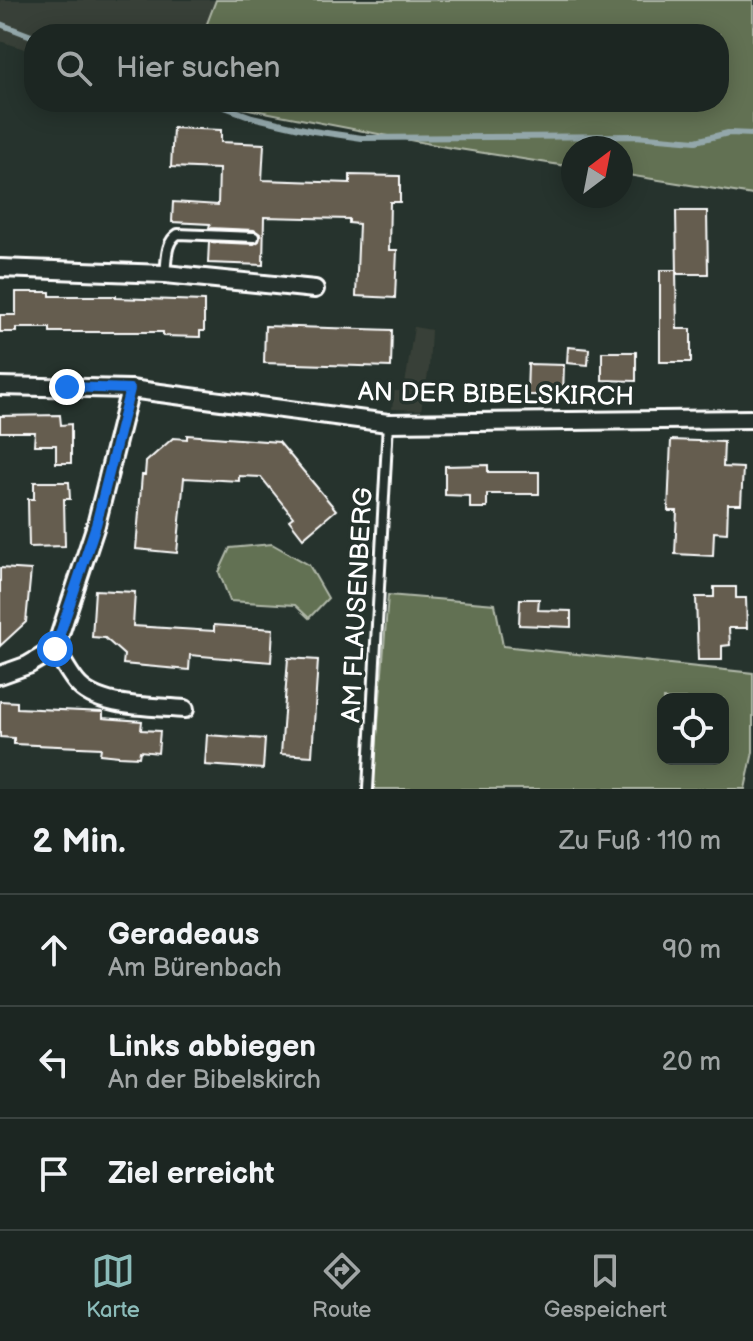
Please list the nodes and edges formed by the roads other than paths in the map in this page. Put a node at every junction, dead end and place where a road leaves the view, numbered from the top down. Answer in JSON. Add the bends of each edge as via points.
{"nodes":[{"id":1,"x":254,"y":237,"type":"dead end"},
{"id":2,"x":0,"y":268,"type":"edge"},
{"id":3,"x":165,"y":274,"type":"junction"},
{"id":4,"x":315,"y":289,"type":"dead end"},
{"id":5,"x":0,"y":386,"type":"edge"},
{"id":6,"x":130,"y":389,"type":"junction"},
{"id":7,"x":753,"y":419,"type":"edge"},
{"id":8,"x":388,"y":423,"type":"junction"},
{"id":9,"x":55,"y":649,"type":"junction"},
{"id":10,"x":0,"y":675,"type":"edge"},
{"id":11,"x":185,"y":709,"type":"dead end"},
{"id":12,"x":368,"y":789,"type":"edge"}],
"edges":[{"from":1,"to":3,"type":"lane","via":[[178,234],[168,245]]},
{"from":2,"to":3,"type":"street"},
{"from":3,"to":4,"type":"street"},
{"from":5,"to":6,"type":"street","name":"AN DER BIBELSKIRCH"},
{"from":6,"to":8,"type":"street","name":"AN DER BIBELSKIRCH"},
{"from":6,"to":9,"type":"street","via":[[96,525]]},
{"from":7,"to":8,"type":"street","name":"AN DER BIBELSKIRCH"},
{"from":8,"to":12,"type":"lane","name":"AM FLAUSENBERG"},
{"from":9,"to":10,"type":"street"},
{"from":9,"to":11,"type":"street","via":[[77,685],[97,696],[116,703]]}]}
